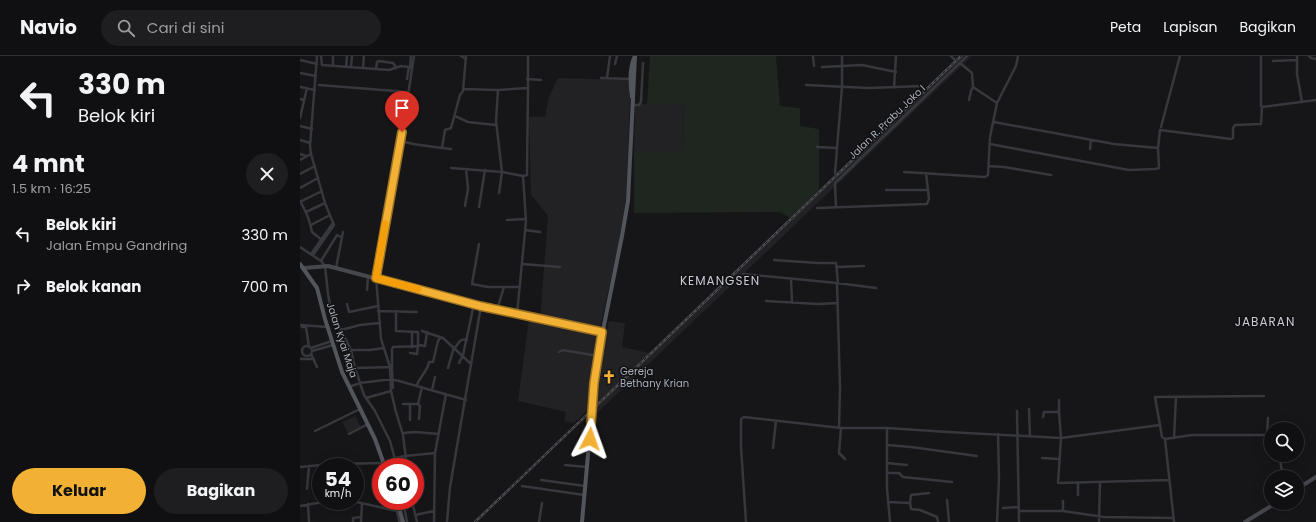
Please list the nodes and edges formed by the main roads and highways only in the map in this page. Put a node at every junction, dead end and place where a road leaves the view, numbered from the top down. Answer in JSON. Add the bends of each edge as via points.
{"nodes":[{"id":1,"x":635,"y":56,"type":"edge"},
{"id":2,"x":632,"y":76,"type":"junction"},
{"id":3,"x":635,"y":104,"type":"junction"},
{"id":4,"x":300,"y":264,"type":"edge"},
{"id":5,"x":304,"y":268,"type":"junction"},
{"id":6,"x":602,"y":332,"type":"junction"},
{"id":7,"x":598,"y":357,"type":"junction"},
{"id":8,"x":382,"y":458,"type":"edge"},
{"id":9,"x":1316,"y":477,"type":"edge"},
{"id":10,"x":1304,"y":485,"type":"edge"},
{"id":11,"x":399,"y":510,"type":"edge"},
{"id":12,"x":1265,"y":510,"type":"edge"},
{"id":13,"x":401,"y":522,"type":"edge"},
{"id":14,"x":583,"y":522,"type":"edge"},
{"id":15,"x":1245,"y":522,"type":"edge"}],
"edges":[{"from":1,"to":2,"type":"main road","via":[[632,61]]},
{"from":1,"to":2,"type":"main road","via":[[639,68]]},
{"from":2,"to":3,"type":"main road","via":[[631,90]]},
{"from":2,"to":3,"type":"main road","via":[[638,89]]},
{"from":3,"to":6,"type":"main road","via":[[626,218]]},
{"from":4,"to":5,"type":"main road","name":"Jalan Kyai Maja"},
{"from":5,"to":6,"type":"main road","via":[[336,268],[480,306]]},
{"from":5,"to":8,"type":"main road","name":"Jalan Kyai Maja","via":[[317,288],[342,372]]},
{"from":6,"to":7,"type":"main road"},
{"from":7,"to":14,"type":"main road"},
{"from":7,"to":14,"type":"main road"},
{"from":9,"to":10,"type":"main road"},
{"from":11,"to":13,"type":"main road"},
{"from":12,"to":15,"type":"main road"}]}
